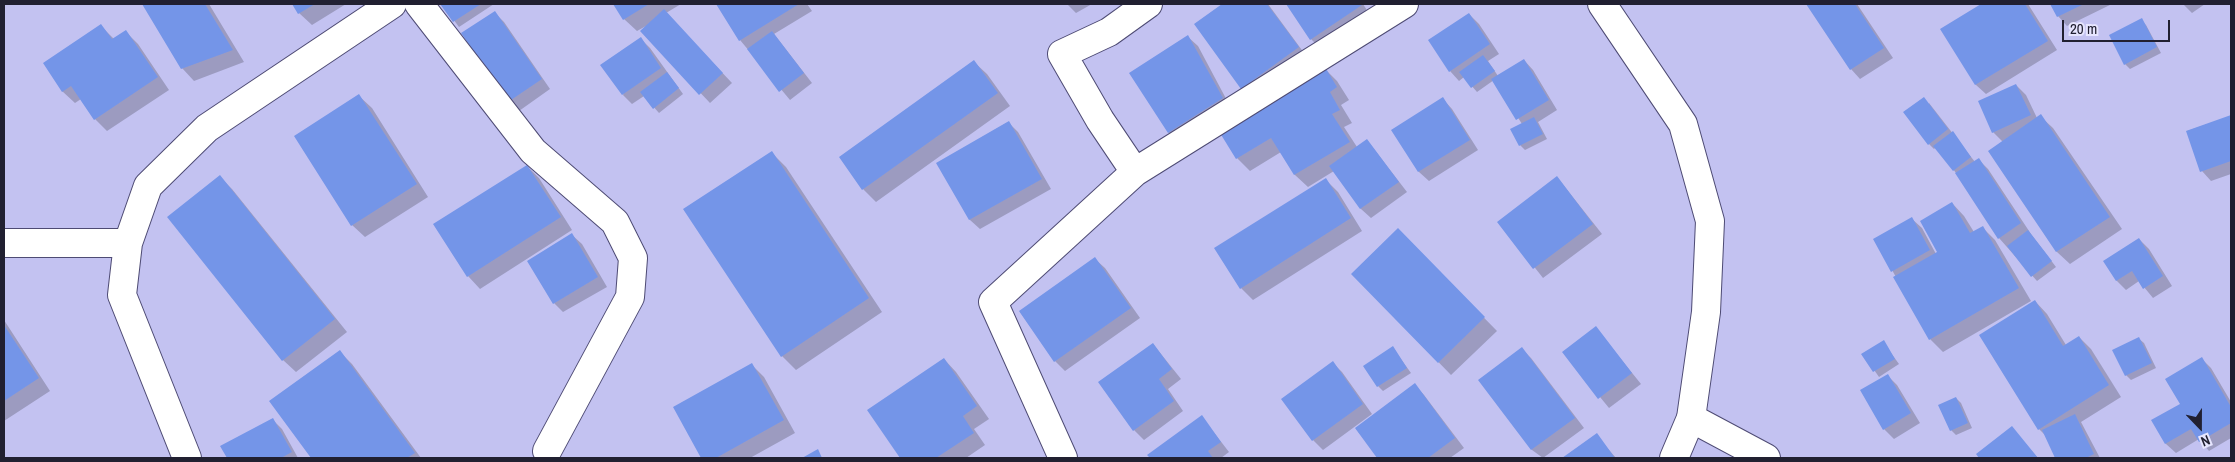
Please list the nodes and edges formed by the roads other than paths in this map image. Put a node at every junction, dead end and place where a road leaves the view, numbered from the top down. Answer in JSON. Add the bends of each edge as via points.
{"nodes":[{"id":1,"x":392,"y":4,"type":"edge"},
{"id":2,"x":420,"y":4,"type":"edge"},
{"id":3,"x":1148,"y":4,"type":"edge"},
{"id":4,"x":1404,"y":4,"type":"edge"},
{"id":5,"x":1602,"y":4,"type":"edge"},
{"id":6,"x":1134,"y":172,"type":"junction"},
{"id":7,"x":128,"y":243,"type":"junction"},
{"id":8,"x":4,"y":244,"type":"edge"},
{"id":9,"x":1691,"y":418,"type":"junction"},
{"id":10,"x":547,"y":456,"type":"edge"},
{"id":11,"x":187,"y":458,"type":"edge"},
{"id":12,"x":1063,"y":458,"type":"edge"},
{"id":13,"x":1674,"y":458,"type":"edge"},
{"id":14,"x":1766,"y":458,"type":"edge"}],
"edges":[{"from":1,"to":7,"type":"street","via":[[207,128],[148,186]]},
{"from":2,"to":10,"type":"street","via":[[533,151],[615,222],[633,258],[630,298]]},
{"from":3,"to":6,"type":"street","via":[[1109,32],[1062,54]]},
{"from":4,"to":6,"type":"street"},
{"from":5,"to":9,"type":"street","via":[[1683,124],[1710,222],[1706,312]]},
{"from":6,"to":12,"type":"street","via":[[993,302]]},
{"from":7,"to":8,"type":"street"},
{"from":7,"to":11,"type":"street","via":[[122,295]]},
{"from":9,"to":13,"type":"street"},
{"from":9,"to":14,"type":"street"}]}
